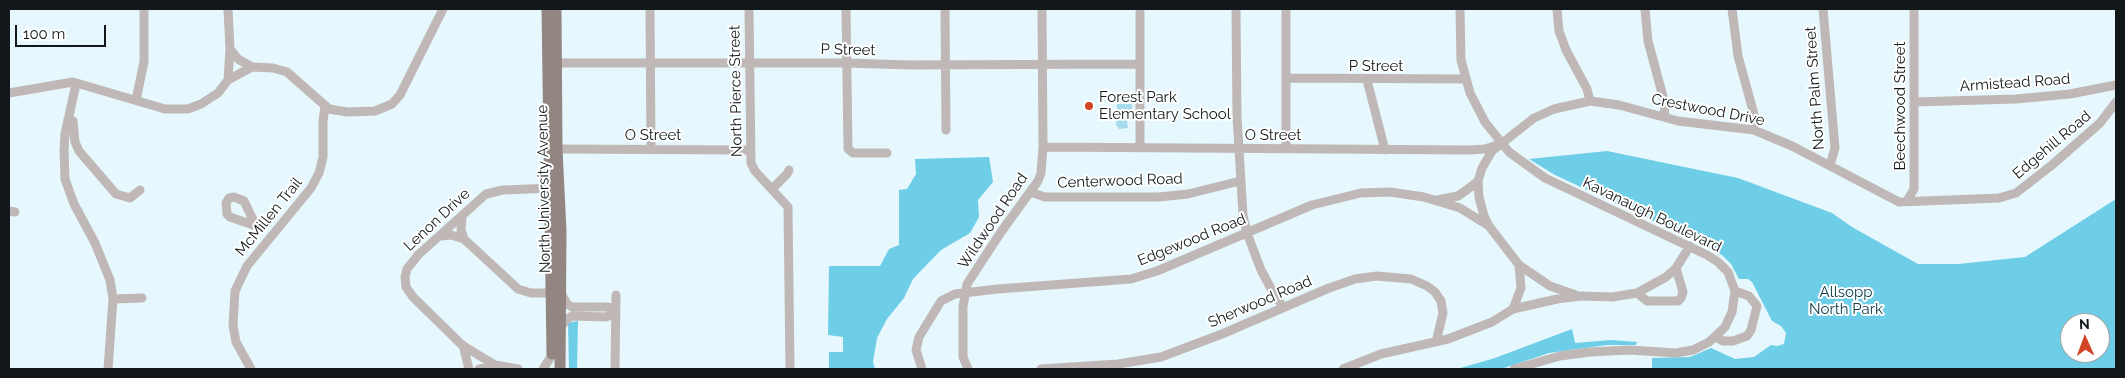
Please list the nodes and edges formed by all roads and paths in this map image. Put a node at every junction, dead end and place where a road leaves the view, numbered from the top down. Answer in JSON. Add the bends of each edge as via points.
{"nodes":[{"id":1,"x":144,"y":9,"type":"edge"},
{"id":2,"x":228,"y":9,"type":"edge"},
{"id":3,"x":444,"y":9,"type":"edge"},
{"id":4,"x":547,"y":9,"type":"edge"},
{"id":5,"x":556,"y":9,"type":"edge"},
{"id":6,"x":650,"y":9,"type":"edge"},
{"id":7,"x":749,"y":9,"type":"edge"},
{"id":8,"x":846,"y":9,"type":"edge"},
{"id":9,"x":945,"y":9,"type":"edge"},
{"id":10,"x":1042,"y":9,"type":"edge"},
{"id":11,"x":1140,"y":9,"type":"edge"},
{"id":12,"x":1236,"y":9,"type":"edge"},
{"id":13,"x":1286,"y":9,"type":"edge"},
{"id":14,"x":1460,"y":9,"type":"edge"},
{"id":15,"x":1557,"y":9,"type":"edge"},
{"id":16,"x":1645,"y":9,"type":"edge"},
{"id":17,"x":1732,"y":9,"type":"edge"},
{"id":18,"x":1823,"y":9,"type":"edge"},
{"id":19,"x":1914,"y":9,"type":"edge"},
{"id":20,"x":230,"y":49,"type":"junction"},
{"id":21,"x":556,"y":63,"type":"junction"},
{"id":22,"x":846,"y":63,"type":"junction"},
{"id":23,"x":649,"y":64,"type":"junction"},
{"id":24,"x":749,"y":64,"type":"junction"},
{"id":25,"x":1140,"y":64,"type":"junction"},
{"id":26,"x":946,"y":65,"type":"junction"},
{"id":27,"x":1043,"y":65,"type":"junction"},
{"id":28,"x":252,"y":67,"type":"junction"},
{"id":29,"x":1286,"y":78,"type":"junction"},
{"id":30,"x":1466,"y":79,"type":"junction"},
{"id":31,"x":228,"y":80,"type":"junction"},
{"id":32,"x":1367,"y":80,"type":"junction"},
{"id":33,"x":76,"y":84,"type":"junction"},
{"id":34,"x":2116,"y":85,"type":"edge"},
{"id":35,"x":9,"y":93,"type":"edge"},
{"id":36,"x":136,"y":100,"type":"junction"},
{"id":37,"x":1590,"y":101,"type":"junction"},
{"id":38,"x":1914,"y":102,"type":"junction"},
{"id":39,"x":2116,"y":102,"type":"edge"},
{"id":40,"x":324,"y":107,"type":"junction"},
{"id":41,"x":1664,"y":117,"type":"junction"},
{"id":42,"x":68,"y":119,"type":"junction"},
{"id":43,"x":946,"y":130,"type":"dead end"},
{"id":44,"x":1754,"y":130,"type":"junction"},
{"id":45,"x":1501,"y":143,"type":"junction"},
{"id":46,"x":1043,"y":147,"type":"junction"},
{"id":47,"x":651,"y":148,"type":"junction"},
{"id":48,"x":1140,"y":148,"type":"junction"},
{"id":49,"x":1286,"y":148,"type":"junction"},
{"id":50,"x":557,"y":149,"type":"junction"},
{"id":51,"x":1238,"y":149,"type":"junction"},
{"id":52,"x":749,"y":150,"type":"junction"},
{"id":53,"x":1385,"y":150,"type":"junction"},
{"id":54,"x":887,"y":153,"type":"dead end"},
{"id":55,"x":1830,"y":165,"type":"junction"},
{"id":56,"x":789,"y":170,"type":"dead end"},
{"id":57,"x":1240,"y":181,"type":"junction"},
{"id":58,"x":1478,"y":181,"type":"junction"},
{"id":59,"x":554,"y":188,"type":"junction"},
{"id":60,"x":772,"y":189,"type":"junction"},
{"id":61,"x":140,"y":190,"type":"dead end"},
{"id":62,"x":1030,"y":192,"type":"junction"},
{"id":63,"x":1437,"y":200,"type":"junction"},
{"id":64,"x":1907,"y":201,"type":"junction"},
{"id":65,"x":462,"y":216,"type":"junction"},
{"id":66,"x":256,"y":226,"type":"dead end"},
{"id":67,"x":1489,"y":226,"type":"junction"},
{"id":68,"x":1247,"y":233,"type":"junction"},
{"id":69,"x":271,"y":235,"type":"junction"},
{"id":70,"x":440,"y":236,"type":"junction"},
{"id":71,"x":464,"y":239,"type":"junction"},
{"id":72,"x":1690,"y":246,"type":"junction"},
{"id":73,"x":1519,"y":265,"type":"junction"},
{"id":74,"x":1676,"y":268,"type":"junction"},
{"id":75,"x":1735,"y":291,"type":"junction"},
{"id":76,"x":556,"y":293,"type":"junction"},
{"id":77,"x":965,"y":293,"type":"junction"},
{"id":78,"x":1637,"y":293,"type":"junction"},
{"id":79,"x":616,"y":295,"type":"dead end"},
{"id":80,"x":1581,"y":296,"type":"junction"},
{"id":81,"x":142,"y":298,"type":"dead end"},
{"id":82,"x":114,"y":299,"type":"junction"},
{"id":83,"x":1283,"y":306,"type":"junction"},
{"id":84,"x":1513,"y":309,"type":"junction"},
{"id":85,"x":616,"y":312,"type":"junction"},
{"id":86,"x":560,"y":330,"type":"junction"},
{"id":87,"x":1716,"y":337,"type":"junction"},
{"id":88,"x":1436,"y":342,"type":"junction"},
{"id":89,"x":462,"y":345,"type":"junction"},
{"id":90,"x":552,"y":354,"type":"junction"},
{"id":91,"x":495,"y":364,"type":"junction"},
{"id":92,"x":108,"y":369,"type":"edge"},
{"id":93,"x":251,"y":369,"type":"edge"},
{"id":94,"x":469,"y":369,"type":"edge"},
{"id":95,"x":479,"y":369,"type":"edge"},
{"id":96,"x":518,"y":369,"type":"edge"},
{"id":97,"x":543,"y":369,"type":"edge"},
{"id":98,"x":552,"y":369,"type":"edge"},
{"id":99,"x":560,"y":369,"type":"edge"},
{"id":100,"x":615,"y":369,"type":"edge"},
{"id":101,"x":790,"y":369,"type":"edge"},
{"id":102,"x":922,"y":369,"type":"edge"},
{"id":103,"x":968,"y":369,"type":"edge"},
{"id":104,"x":1042,"y":369,"type":"edge"},
{"id":105,"x":1343,"y":369,"type":"edge"},
{"id":106,"x":1514,"y":369,"type":"edge"}],
"edges":[{"from":1,"to":36,"type":"street","via":[[144,62]]},
{"from":2,"to":20,"type":"street"},
{"from":3,"to":40,"type":"street","via":[[400,95],[392,104],[367,112],[335,112]]},
{"from":4,"to":59,"type":"main road","name":"North University Avenue"},
{"from":5,"to":21,"type":"main road","name":"North University Avenue"},
{"from":6,"to":23,"type":"street"},
{"from":7,"to":24,"type":"street","name":"North Pierce Street"},
{"from":8,"to":22,"type":"street"},
{"from":9,"to":26,"type":"street"},
{"from":10,"to":27,"type":"street","name":"Wildwood Road"},
{"from":11,"to":25,"type":"street"},
{"from":12,"to":51,"type":"street"},
{"from":13,"to":29,"type":"street"},
{"from":14,"to":30,"type":"street","name":"Kavanaugh Boulevard","via":[[1461,60]]},
{"from":15,"to":37,"type":"street","via":[[1559,31]]},
{"from":16,"to":41,"type":"street","via":[[1648,41],[1665,104]]},
{"from":17,"to":44,"type":"street","via":[[1738,56],[1755,118]]},
{"from":18,"to":55,"type":"street","name":"North Palm Street","via":[[1834,148]]},
{"from":19,"to":38,"type":"street","name":"Beechwood Street"},
{"from":20,"to":28,"type":"street","via":[[238,59]]},
{"from":20,"to":31,"type":"street"},
{"from":21,"to":23,"type":"street","name":"P Street"},
{"from":21,"to":50,"type":"main road","name":"North University Avenue"},
{"from":22,"to":24,"type":"street","name":"P Street"},
{"from":22,"to":26,"type":"street","name":"P Street"},
{"from":22,"to":54,"type":"street","via":[[848,149],[853,153]]},
{"from":23,"to":24,"type":"street","name":"P Street"},
{"from":23,"to":47,"type":"street"},
{"from":24,"to":52,"type":"street","name":"North Pierce Street"},
{"from":25,"to":27,"type":"street","name":"P Street"},
{"from":25,"to":48,"type":"street"},
{"from":26,"to":27,"type":"street","name":"P Street"},
{"from":26,"to":43,"type":"street"},
{"from":27,"to":46,"type":"street","name":"Wildwood Road"},
{"from":28,"to":31,"type":"street"},
{"from":28,"to":40,"type":"street","via":[[286,72]]},
{"from":29,"to":32,"type":"street","name":"P Street"},
{"from":29,"to":49,"type":"street"},
{"from":30,"to":32,"type":"street","name":"P Street"},
{"from":30,"to":45,"type":"street","name":"Kavanaugh Boulevard","via":[[1480,115]]},
{"from":31,"to":36,"type":"street","via":[[214,97],[188,109],[165,109]]},
{"from":32,"to":53,"type":"street"},
{"from":33,"to":35,"type":"street","via":[[63,83]]},
{"from":33,"to":36,"type":"street"},
{"from":33,"to":42,"type":"street"},
{"from":34,"to":38,"type":"street","name":"Armistead Road","via":[[2016,99]]},
{"from":37,"to":41,"type":"street","name":"Crestwood Drive"},
{"from":37,"to":45,"type":"street","name":"Crestwood Drive","via":[[1544,113]]},
{"from":38,"to":64,"type":"street","name":"Beechwood Street","via":[[1914,189]]},
{"from":39,"to":64,"type":"street","name":"Edgehill Road","via":[[2088,135],[2013,194],[1999,198]]},
{"from":40,"to":69,"type":"street","name":"McMillen Trail","via":[[323,156],[319,173]]},
{"from":41,"to":44,"type":"street","name":"Crestwood Drive"},
{"from":42,"to":61,"type":"street","via":[[73,122],[79,151],[116,194],[130,198]]},
{"from":42,"to":82,"type":"street","via":[[64,151],[67,186],[105,263]]},
{"from":44,"to":55,"type":"street","name":"Crestwood Drive"},
{"from":45,"to":53,"type":"street","name":"O Street","via":[[1480,150]]},
{"from":45,"to":58,"type":"street","name":"Crestwood Drive","via":[[1490,153]]},
{"from":45,"to":72,"type":"street","name":"Kavanaugh Boulevard","via":[[1545,178]]},
{"from":46,"to":48,"type":"street","name":"O Street"},
{"from":46,"to":62,"type":"street","name":"Wildwood Road","via":[[1041,173]]},
{"from":47,"to":50,"type":"street","name":"O Street"},
{"from":47,"to":52,"type":"street","name":"O Street"},
{"from":48,"to":51,"type":"street","name":"O Street"},
{"from":49,"to":51,"type":"street","name":"O Street"},
{"from":49,"to":53,"type":"street","name":"O Street"},
{"from":50,"to":59,"type":"main road","name":"North University Avenue"},
{"from":51,"to":57,"type":"street"},
{"from":52,"to":60,"type":"street","name":"North Pierce Street","via":[[753,169]]},
{"from":55,"to":64,"type":"street","name":"Crestwood Drive","via":[[1895,200]]},
{"from":56,"to":60,"type":"street"},
{"from":57,"to":62,"type":"street","name":"Centerwood Road","via":[[1188,194],[1159,197],[1045,197]]},
{"from":57,"to":68,"type":"street"},
{"from":58,"to":63,"type":"street","via":[[1458,196]]},
{"from":58,"to":67,"type":"street","via":[[1480,205]]},
{"from":59,"to":65,"type":"street","name":"Lenon Drive","via":[[491,192]]},
{"from":59,"to":76,"type":"main road","name":"North University Avenue"},
{"from":60,"to":101,"type":"street","name":"North Pierce Street","via":[[788,207]]},
{"from":62,"to":77,"type":"street","name":"Wildwood Road","via":[[974,271]]},
{"from":63,"to":67,"type":"street","name":"Edgewood Road","via":[[1460,208]]},
{"from":63,"to":68,"type":"street","name":"Edgewood Road","via":[[1390,192],[1352,194],[1312,205]]},
{"from":65,"to":70,"type":"street","name":"Lenon Drive"},
{"from":65,"to":71,"type":"street"},
{"from":66,"to":69,"type":"street"},
{"from":67,"to":73,"type":"street"},
{"from":68,"to":77,"type":"street","name":"Edgewood Road","via":[[1131,279]]},
{"from":68,"to":83,"type":"street","via":[[1260,270]]},
{"from":69,"to":93,"type":"street","name":"McMillen Trail","via":[[247,266],[236,292],[236,342]]},
{"from":70,"to":71,"type":"street"},
{"from":70,"to":89,"type":"street","name":"Lenon Drive","via":[[411,262],[405,281],[413,297]]},
{"from":71,"to":76,"type":"street","via":[[518,289],[531,293]]},
{"from":72,"to":74,"type":"street"},
{"from":72,"to":75,"type":"street","name":"Kavanaugh Boulevard","via":[[1723,266]]},
{"from":73,"to":80,"type":"street","via":[[1550,286]]},
{"from":73,"to":84,"type":"street","via":[[1521,288]]},
{"from":74,"to":78,"type":"street","via":[[1660,282]]},
{"from":74,"to":78,"type":"street","via":[[1683,292],[1678,301],[1647,301]]},
{"from":75,"to":87,"type":"street","via":[[1732,312]]},
{"from":75,"to":87,"type":"street","via":[[1749,296],[1756,303],[1751,330],[1747,336],[1733,341]]},
{"from":76,"to":85,"type":"street","via":[[572,307],[608,307]]},
{"from":76,"to":86,"type":"main road","name":"North University Avenue"},
{"from":76,"to":90,"type":"main road","name":"North University Avenue"},
{"from":77,"to":102,"type":"street","name":"Edgewood Road","via":[[944,298],[924,326],[916,350]]},
{"from":77,"to":103,"type":"street","name":"Wildwood Road","via":[[963,357]]},
{"from":78,"to":80,"type":"street","via":[[1612,297]]},
{"from":79,"to":85,"type":"street"},
{"from":80,"to":84,"type":"street"},
{"from":81,"to":82,"type":"street"},
{"from":82,"to":92,"type":"street"},
{"from":83,"to":88,"type":"street","name":"Sherwood Road","via":[[1354,279],[1383,276],[1411,279],[1430,288],[1441,301],[1443,318]]},
{"from":83,"to":104,"type":"street","name":"Sherwood Road","via":[[1161,357],[1118,364]]},
{"from":84,"to":88,"type":"street","via":[[1482,327]]},
{"from":85,"to":86,"type":"street","via":[[606,316],[572,316]]},
{"from":85,"to":100,"type":"street"},
{"from":86,"to":99,"type":"main road","name":"North University Avenue"},
{"from":87,"to":106,"type":"street","via":[[1702,347],[1685,352],[1590,352],[1560,356]]},
{"from":88,"to":105,"type":"street","via":[[1381,354]]},
{"from":89,"to":91,"type":"street","name":"Lenon Drive"},
{"from":89,"to":94,"type":"street"},
{"from":90,"to":97,"type":"street"},
{"from":90,"to":98,"type":"main road","name":"North University Avenue"},
{"from":91,"to":95,"type":"street"},
{"from":91,"to":96,"type":"street","name":"Lenon Drive"}]}
